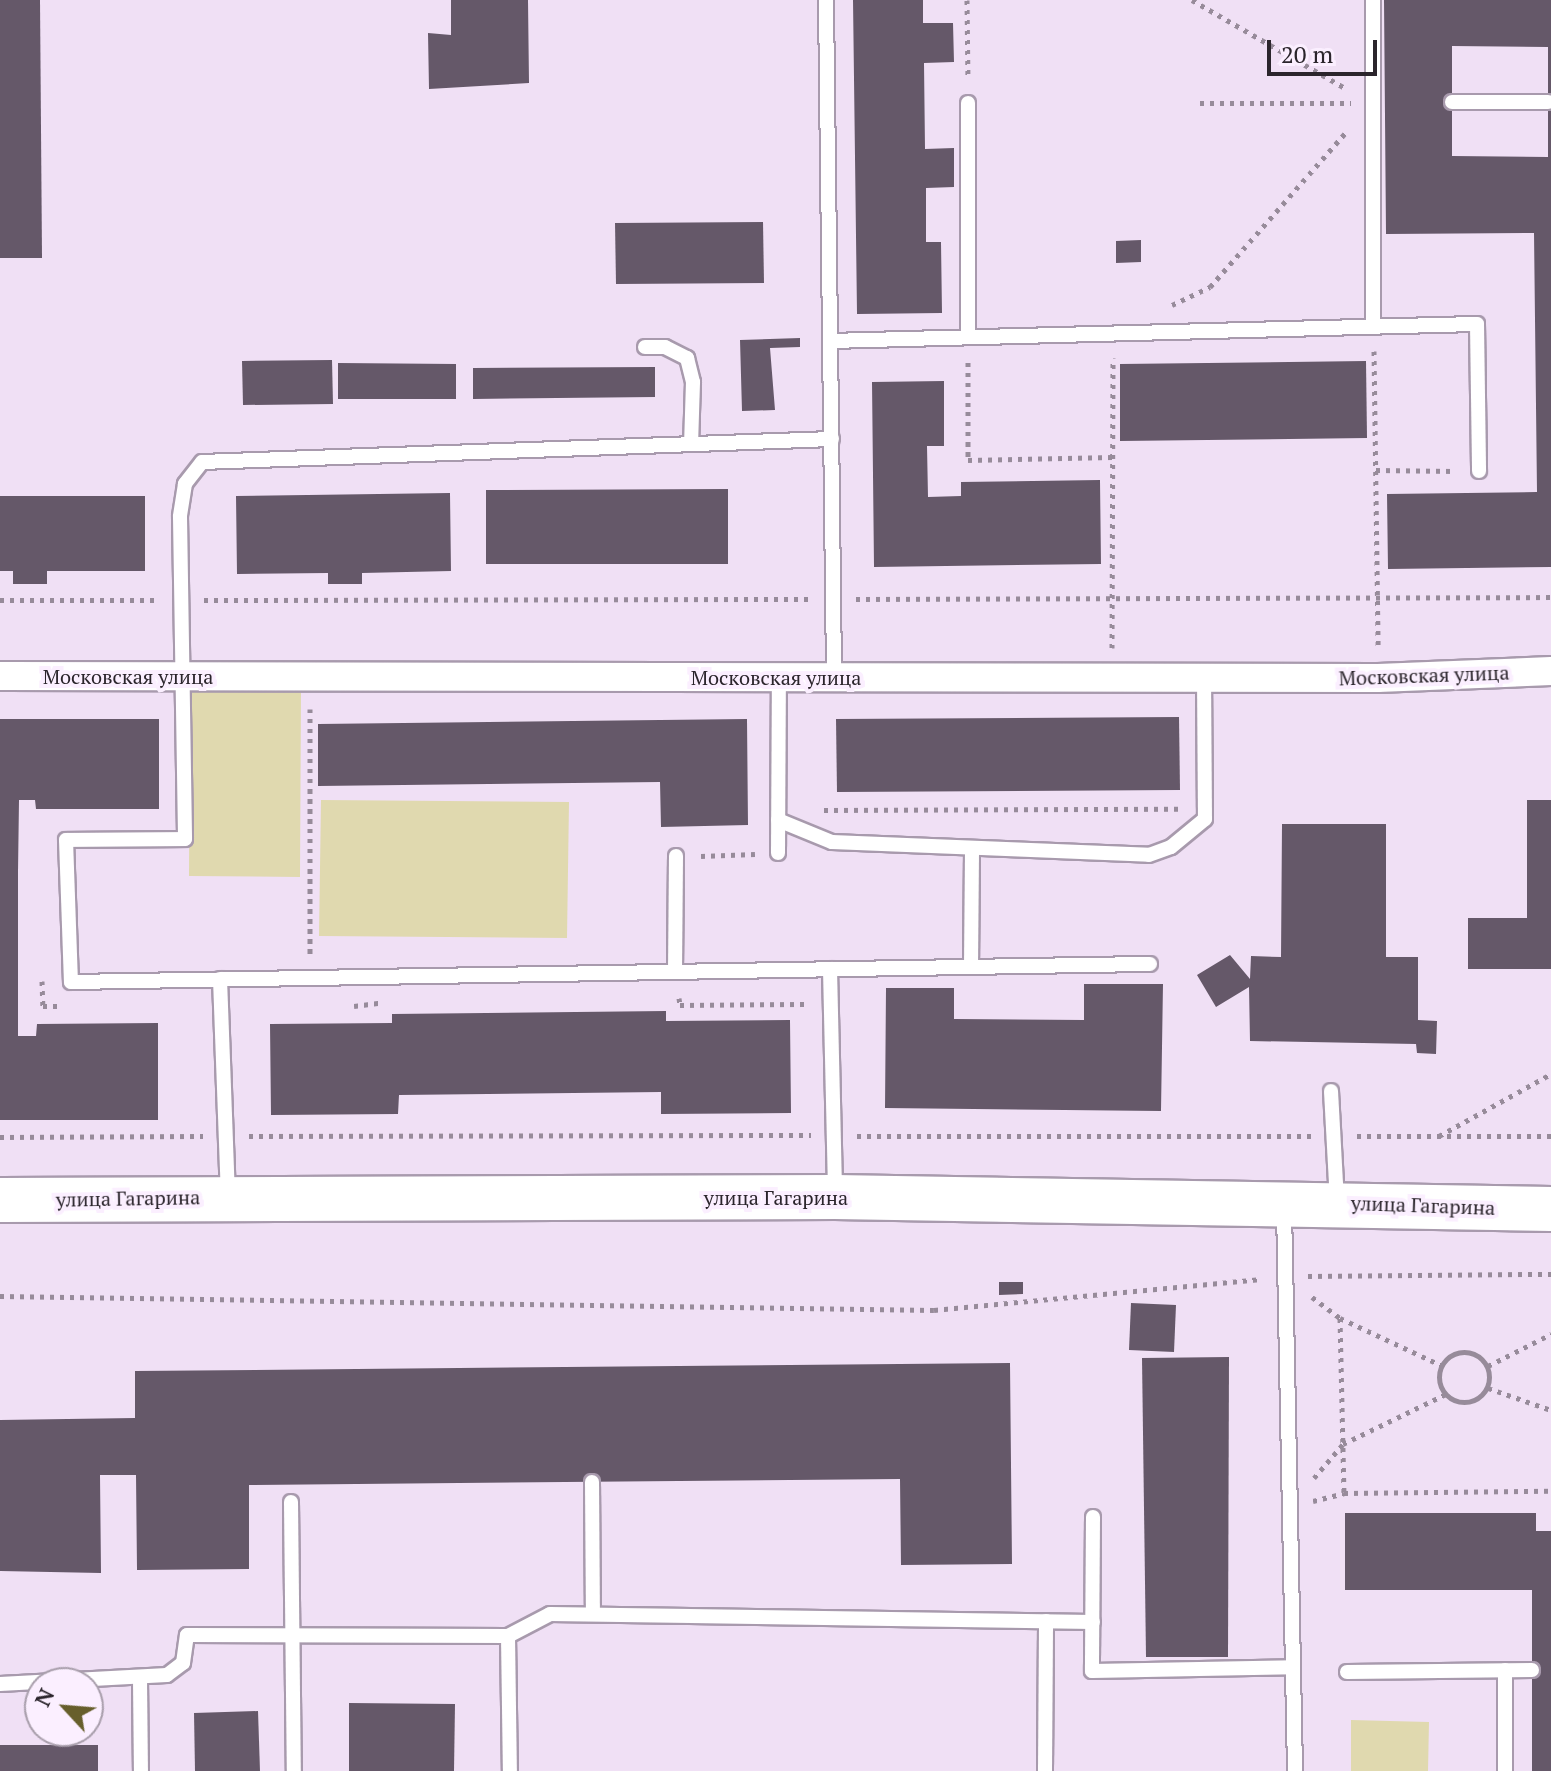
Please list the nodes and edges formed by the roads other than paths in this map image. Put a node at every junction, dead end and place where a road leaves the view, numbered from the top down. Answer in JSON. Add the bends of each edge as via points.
{"nodes":[{"id":1,"x":826,"y":0,"type":"edge"},
{"id":2,"x":1373,"y":0,"type":"edge"},
{"id":3,"x":1452,"y":102,"type":"dead end"},
{"id":4,"x":1548,"y":102,"type":"dead end"},
{"id":5,"x":968,"y":103,"type":"road end"},
{"id":6,"x":1373,"y":327,"type":"junction"},
{"id":7,"x":968,"y":337,"type":"junction"},
{"id":8,"x":830,"y":341,"type":"junction"},
{"id":9,"x":645,"y":347,"type":"dead end"},
{"id":10,"x":832,"y":439,"type":"junction"},
{"id":11,"x":691,"y":444,"type":"junction"},
{"id":12,"x":1479,"y":471,"type":"road end"},
{"id":13,"x":1551,"y":671,"type":"edge"},
{"id":14,"x":0,"y":676,"type":"edge"},
{"id":15,"x":182,"y":676,"type":"junction"},
{"id":16,"x":779,"y":677,"type":"junction"},
{"id":17,"x":834,"y":677,"type":"junction"},
{"id":18,"x":1204,"y":677,"type":"junction"},
{"id":19,"x":779,"y":815,"type":"junction"},
{"id":20,"x":972,"y":850,"type":"junction"},
{"id":21,"x":778,"y":853,"type":"road end"},
{"id":22,"x":676,"y":856,"type":"road end"},
{"id":23,"x":1150,"y":964,"type":"dead end"},
{"id":24,"x":971,"y":967,"type":"junction"},
{"id":25,"x":830,"y":969,"type":"junction"},
{"id":26,"x":675,"y":971,"type":"junction"},
{"id":27,"x":220,"y":979,"type":"junction"},
{"id":28,"x":1331,"y":1091,"type":"dead end"},
{"id":29,"x":228,"y":1196,"type":"junction"},
{"id":30,"x":835,"y":1197,"type":"junction"},
{"id":31,"x":0,"y":1200,"type":"edge"},
{"id":32,"x":1284,"y":1201,"type":"junction"},
{"id":33,"x":1337,"y":1202,"type":"junction"},
{"id":34,"x":1551,"y":1209,"type":"edge"},
{"id":35,"x":592,"y":1482,"type":"dead end"},
{"id":36,"x":291,"y":1502,"type":"dead end"},
{"id":37,"x":1093,"y":1517,"type":"dead end"},
{"id":38,"x":593,"y":1614,"type":"junction"},
{"id":39,"x":1046,"y":1621,"type":"junction"},
{"id":40,"x":1093,"y":1622,"type":"junction"},
{"id":41,"x":292,"y":1636,"type":"junction"},
{"id":42,"x":508,"y":1636,"type":"junction"},
{"id":43,"x":1293,"y":1667,"type":"junction"},
{"id":44,"x":1505,"y":1670,"type":"junction"},
{"id":45,"x":1532,"y":1670,"type":"dead end"},
{"id":46,"x":1347,"y":1672,"type":"dead end"},
{"id":47,"x":140,"y":1680,"type":"junction"},
{"id":48,"x":0,"y":1684,"type":"edge"},
{"id":49,"x":141,"y":1771,"type":"edge"},
{"id":50,"x":294,"y":1771,"type":"edge"},
{"id":51,"x":510,"y":1771,"type":"edge"},
{"id":52,"x":1045,"y":1771,"type":"edge"},
{"id":53,"x":1295,"y":1771,"type":"edge"},
{"id":54,"x":1505,"y":1771,"type":"edge"}],
"edges":[{"from":1,"to":8,"type":"lane"},
{"from":2,"to":6,"type":"lane","via":[[1378,103]]},
{"from":3,"to":4,"type":"lane"},
{"from":5,"to":7,"type":"lane"},
{"from":6,"to":7,"type":"lane"},
{"from":6,"to":12,"type":"lane","via":[[1477,324]]},
{"from":7,"to":8,"type":"lane"},
{"from":8,"to":10,"type":"lane"},
{"from":9,"to":11,"type":"lane","via":[[665,347],[687,358],[693,382]]},
{"from":10,"to":11,"type":"lane"},
{"from":10,"to":17,"type":"lane"},
{"from":11,"to":15,"type":"lane","via":[[202,462],[185,484],[180,517]]},
{"from":13,"to":18,"type":"street","name":"Московская улица","via":[[1378,678]]},
{"from":14,"to":15,"type":"street","name":"Московская улица"},
{"from":15,"to":16,"type":"street","name":"Московская улица"},
{"from":15,"to":27,"type":"lane","via":[[185,839],[66,840],[71,982]]},
{"from":16,"to":17,"type":"street","name":"Московская улица"},
{"from":16,"to":19,"type":"lane"},
{"from":17,"to":18,"type":"street","name":"Московская улица"},
{"from":18,"to":20,"type":"lane","via":[[1207,799],[1205,819],[1192,832],[1149,855]]},
{"from":19,"to":20,"type":"lane","via":[[832,842]]},
{"from":19,"to":21,"type":"lane"},
{"from":20,"to":24,"type":"lane"},
{"from":22,"to":26,"type":"lane"},
{"from":23,"to":24,"type":"lane"},
{"from":24,"to":25,"type":"lane"},
{"from":25,"to":26,"type":"lane"},
{"from":25,"to":30,"type":"lane"},
{"from":26,"to":27,"type":"lane"},
{"from":27,"to":29,"type":"lane"},
{"from":28,"to":33,"type":"lane"},
{"from":29,"to":30,"type":"main road","name":"улица Гагарина"},
{"from":29,"to":31,"type":"main road","name":"улица Гагарина"},
{"from":30,"to":32,"type":"main road","name":"улица Гагарина"},
{"from":32,"to":33,"type":"main road","name":"улица Гагарина"},
{"from":32,"to":43,"type":"lane"},
{"from":33,"to":34,"type":"main road","name":"улица Гагарина"},
{"from":35,"to":38,"type":"lane"},
{"from":36,"to":41,"type":"lane"},
{"from":37,"to":40,"type":"lane"},
{"from":38,"to":39,"type":"lane"},
{"from":38,"to":42,"type":"lane","via":[[550,1614]]},
{"from":39,"to":40,"type":"lane"},
{"from":39,"to":52,"type":"lane"},
{"from":40,"to":43,"type":"lane","via":[[1092,1671]]},
{"from":41,"to":42,"type":"lane"},
{"from":41,"to":47,"type":"lane","via":[[187,1635],[183,1663],[167,1675]]},
{"from":41,"to":50,"type":"lane"},
{"from":42,"to":51,"type":"lane"},
{"from":43,"to":53,"type":"lane"},
{"from":44,"to":45,"type":"lane"},
{"from":44,"to":46,"type":"lane"},
{"from":44,"to":54,"type":"lane"},
{"from":47,"to":48,"type":"lane"},
{"from":47,"to":49,"type":"lane"}]}
